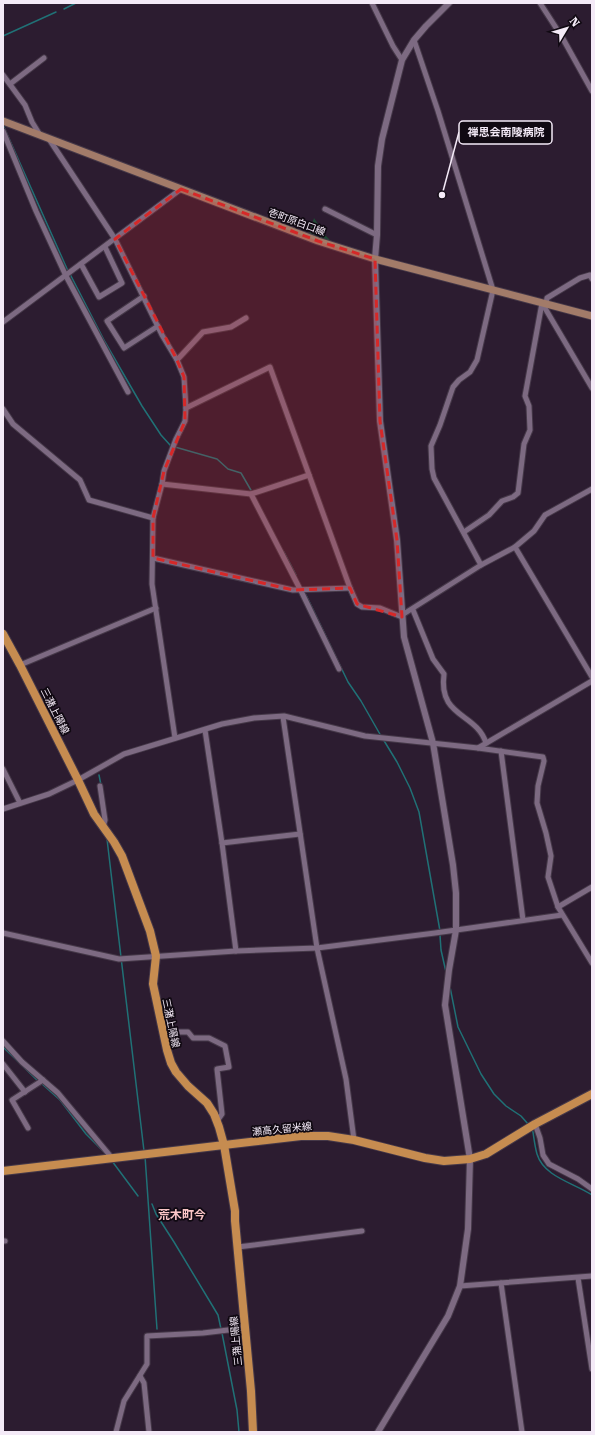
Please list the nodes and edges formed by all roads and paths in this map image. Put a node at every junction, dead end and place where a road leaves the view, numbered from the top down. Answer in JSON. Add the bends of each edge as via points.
{"nodes":[{"id":1,"x":372,"y":3,"type":"edge"},
{"id":2,"x":450,"y":3,"type":"edge"},
{"id":3,"x":540,"y":3,"type":"edge"},
{"id":4,"x":414,"y":40,"type":"junction"},
{"id":5,"x":44,"y":58,"type":"dead end"},
{"id":6,"x":402,"y":60,"type":"junction"},
{"id":7,"x":3,"y":75,"type":"edge"},
{"id":8,"x":10,"y":84,"type":"junction"},
{"id":9,"x":592,"y":91,"type":"edge"},
{"id":10,"x":3,"y":121,"type":"edge"},
{"id":11,"x":3,"y":132,"type":"edge"},
{"id":12,"x":40,"y":135,"type":"junction"},
{"id":13,"x":49,"y":139,"type":"junction"},
{"id":14,"x":181,"y":189,"type":"junction"},
{"id":15,"x":325,"y":208,"type":"dead end"},
{"id":16,"x":377,"y":235,"type":"junction"},
{"id":17,"x":115,"y":239,"type":"junction"},
{"id":18,"x":105,"y":247,"type":"junction"},
{"id":19,"x":375,"y":259,"type":"junction"},
{"id":20,"x":81,"y":264,"type":"junction"},
{"id":21,"x":66,"y":276,"type":"junction"},
{"id":22,"x":592,"y":279,"type":"edge"},
{"id":23,"x":493,"y":290,"type":"junction"},
{"id":24,"x":144,"y":296,"type":"junction"},
{"id":25,"x":544,"y":304,"type":"junction"},
{"id":26,"x":592,"y":316,"type":"edge"},
{"id":27,"x":246,"y":318,"type":"dead end"},
{"id":28,"x":3,"y":322,"type":"edge"},
{"id":29,"x":158,"y":326,"type":"junction"},
{"id":30,"x":177,"y":360,"type":"junction"},
{"id":31,"x":592,"y":388,"type":"edge"},
{"id":32,"x":128,"y":392,"type":"dead end"},
{"id":33,"x":186,"y":408,"type":"junction"},
{"id":34,"x":3,"y":409,"type":"edge"},
{"id":35,"x":309,"y":475,"type":"junction"},
{"id":36,"x":162,"y":484,"type":"junction"},
{"id":37,"x":592,"y":489,"type":"edge"},
{"id":38,"x":251,"y":494,"type":"junction"},
{"id":39,"x":153,"y":518,"type":"junction"},
{"id":40,"x":464,"y":532,"type":"junction"},
{"id":41,"x":515,"y":547,"type":"junction"},
{"id":42,"x":153,"y":558,"type":"junction"},
{"id":43,"x":481,"y":565,"type":"junction"},
{"id":44,"x":350,"y":588,"type":"junction"},
{"id":45,"x":301,"y":591,"type":"junction"},
{"id":46,"x":156,"y":608,"type":"junction"},
{"id":47,"x":413,"y":610,"type":"junction"},
{"id":48,"x":402,"y":616,"type":"junction"},
{"id":49,"x":3,"y":634,"type":"edge"},
{"id":50,"x":20,"y":665,"type":"junction"},
{"id":51,"x":339,"y":668,"type":"dead end"},
{"id":52,"x":592,"y":677,"type":"edge"},
{"id":53,"x":592,"y":681,"type":"edge"},
{"id":54,"x":283,"y":717,"type":"junction"},
{"id":55,"x":205,"y":730,"type":"junction"},
{"id":56,"x":175,"y":738,"type":"junction"},
{"id":57,"x":432,"y":743,"type":"junction"},
{"id":58,"x":486,"y":743,"type":"junction"},
{"id":59,"x":478,"y":748,"type":"junction"},
{"id":60,"x":501,"y":751,"type":"junction"},
{"id":61,"x":3,"y":769,"type":"edge"},
{"id":62,"x":78,"y":780,"type":"junction"},
{"id":63,"x":100,"y":786,"type":"dead end"},
{"id":64,"x":20,"y":803,"type":"junction"},
{"id":65,"x":3,"y":809,"type":"edge"},
{"id":66,"x":103,"y":827,"type":"junction"},
{"id":67,"x":300,"y":834,"type":"junction"},
{"id":68,"x":222,"y":843,"type":"junction"},
{"id":69,"x":592,"y":887,"type":"edge"},
{"id":70,"x":558,"y":908,"type":"junction"},
{"id":71,"x":562,"y":915,"type":"junction"},
{"id":72,"x":523,"y":920,"type":"junction"},
{"id":73,"x":456,"y":930,"type":"junction"},
{"id":74,"x":3,"y":933,"type":"edge"},
{"id":75,"x":317,"y":948,"type":"junction"},
{"id":76,"x":236,"y":951,"type":"junction"},
{"id":77,"x":156,"y":956,"type":"junction"},
{"id":78,"x":592,"y":963,"type":"edge"},
{"id":79,"x":163,"y":1032,"type":"junction"},
{"id":80,"x":3,"y":1041,"type":"edge"},
{"id":81,"x":3,"y":1064,"type":"edge"},
{"id":82,"x":43,"y":1080,"type":"junction"},
{"id":83,"x":25,"y":1092,"type":"junction"},
{"id":84,"x":592,"y":1094,"type":"edge"},
{"id":85,"x":217,"y":1121,"type":"junction"},
{"id":86,"x":534,"y":1124,"type":"junction"},
{"id":87,"x":28,"y":1128,"type":"dead end"},
{"id":88,"x":354,"y":1140,"type":"junction"},
{"id":89,"x":224,"y":1145,"type":"junction"},
{"id":90,"x":112,"y":1158,"type":"junction"},
{"id":91,"x":470,"y":1159,"type":"junction"},
{"id":92,"x":3,"y":1171,"type":"edge"},
{"id":93,"x":592,"y":1189,"type":"edge"},
{"id":94,"x":362,"y":1231,"type":"dead end"},
{"id":95,"x":238,"y":1247,"type":"junction"},
{"id":96,"x":592,"y":1276,"type":"edge"},
{"id":97,"x":578,"y":1278,"type":"junction"},
{"id":98,"x":500,"y":1283,"type":"junction"},
{"id":99,"x":460,"y":1286,"type":"junction"},
{"id":100,"x":245,"y":1328,"type":"junction"},
{"id":101,"x":592,"y":1369,"type":"edge"},
{"id":102,"x":140,"y":1376,"type":"junction"},
{"id":103,"x":116,"y":1432,"type":"edge"},
{"id":104,"x":149,"y":1432,"type":"edge"},
{"id":105,"x":253,"y":1432,"type":"edge"},
{"id":106,"x":378,"y":1432,"type":"edge"},
{"id":107,"x":522,"y":1432,"type":"edge"}],
"edges":[{"from":1,"to":6,"type":"street","via":[[392,46]]},
{"from":2,"to":4,"type":"street"},
{"from":3,"to":9,"type":"street"},
{"from":4,"to":6,"type":"street"},
{"from":4,"to":23,"type":"street"},
{"from":5,"to":8,"type":"street"},
{"from":6,"to":16,"type":"street","via":[[382,138],[378,166]]},
{"from":7,"to":8,"type":"street"},
{"from":8,"to":12,"type":"street","via":[[25,105]]},
{"from":10,"to":12,"type":"main road","name":"壱町原白口線"},
{"from":11,"to":21,"type":"street"},
{"from":12,"to":13,"type":"main road","name":"壱町原白口線"},
{"from":13,"to":14,"type":"main road","name":"壱町原白口線"},
{"from":13,"to":17,"type":"street"},
{"from":14,"to":17,"type":"street"},
{"from":14,"to":19,"type":"main road","name":"壱町原白口線","via":[[318,241]]},
{"from":15,"to":16,"type":"street"},
{"from":16,"to":19,"type":"street"},
{"from":17,"to":18,"type":"street"},
{"from":17,"to":24,"type":"street"},
{"from":18,"to":20,"type":"street"},
{"from":18,"to":20,"type":"street","via":[[122,283],[100,298]]},
{"from":19,"to":23,"type":"main road","name":"壱町原白口線"},
{"from":19,"to":48,"type":"street","via":[[380,421],[397,540]]},
{"from":20,"to":21,"type":"street"},
{"from":21,"to":28,"type":"street"},
{"from":21,"to":32,"type":"street"},
{"from":22,"to":25,"type":"street","via":[[590,275],[580,278],[547,298]]},
{"from":23,"to":25,"type":"main road","name":"壱町原白口線"},
{"from":23,"to":40,"type":"street","via":[[477,360],[470,372],[453,387],[431,446],[434,478]]},
{"from":24,"to":29,"type":"street"},
{"from":24,"to":29,"type":"street","via":[[107,321],[124,348]]},
{"from":25,"to":26,"type":"main road","name":"壱町原白口線"},
{"from":25,"to":31,"type":"street"},
{"from":25,"to":40,"type":"street","via":[[525,396],[529,406],[530,430],[524,444],[518,492],[502,501],[490,515]]},
{"from":27,"to":30,"type":"street","via":[[231,327],[203,332]]},
{"from":29,"to":30,"type":"street"},
{"from":30,"to":33,"type":"street","via":[[184,377]]},
{"from":33,"to":35,"type":"street","via":[[270,367]]},
{"from":33,"to":36,"type":"street","via":[[185,421],[176,438]]},
{"from":34,"to":39,"type":"street","via":[[13,424],[80,480],[89,500]]},
{"from":35,"to":38,"type":"street"},
{"from":35,"to":44,"type":"street"},
{"from":36,"to":38,"type":"street"},
{"from":36,"to":39,"type":"street"},
{"from":37,"to":41,"type":"street","via":[[546,515],[534,531]]},
{"from":38,"to":45,"type":"street"},
{"from":39,"to":42,"type":"street"},
{"from":40,"to":43,"type":"street"},
{"from":41,"to":43,"type":"street"},
{"from":41,"to":52,"type":"street"},
{"from":42,"to":45,"type":"street"},
{"from":42,"to":46,"type":"street","via":[[152,584]]},
{"from":43,"to":47,"type":"street"},
{"from":44,"to":45,"type":"street"},
{"from":44,"to":48,"type":"street","via":[[362,607],[380,608]]},
{"from":45,"to":51,"type":"street"},
{"from":46,"to":50,"type":"street"},
{"from":46,"to":56,"type":"street"},
{"from":47,"to":48,"type":"street"},
{"from":47,"to":58,"type":"street","via":[[433,660],[444,674],[442,686],[446,699],[452,709],[484,736]]},
{"from":48,"to":57,"type":"street","via":[[408,653]]},
{"from":49,"to":50,"type":"main road","name":"三潴上陽線"},
{"from":50,"to":62,"type":"main road","name":"三潴上陽線"},
{"from":53,"to":58,"type":"street"},
{"from":54,"to":55,"type":"street","via":[[254,718]]},
{"from":54,"to":57,"type":"street","via":[[365,736]]},
{"from":54,"to":67,"type":"street"},
{"from":55,"to":56,"type":"street"},
{"from":55,"to":68,"type":"street"},
{"from":56,"to":62,"type":"street","via":[[124,754]]},
{"from":57,"to":59,"type":"street"},
{"from":57,"to":73,"type":"street","via":[[454,865]]},
{"from":58,"to":59,"type":"street"},
{"from":59,"to":60,"type":"street"},
{"from":60,"to":70,"type":"street","via":[[543,757],[537,803],[551,856],[548,877]]},
{"from":60,"to":72,"type":"street"},
{"from":61,"to":64,"type":"street"},
{"from":62,"to":64,"type":"street","via":[[49,794]]},
{"from":62,"to":66,"type":"main road","name":"三潴上陽線"},
{"from":63,"to":66,"type":"street","via":[[105,820]]},
{"from":64,"to":65,"type":"street"},
{"from":66,"to":77,"type":"main road","name":"三潴上陽線","via":[[122,856],[150,931]]},
{"from":67,"to":68,"type":"street"},
{"from":67,"to":75,"type":"street"},
{"from":68,"to":76,"type":"street"},
{"from":69,"to":70,"type":"street"},
{"from":70,"to":71,"type":"street"},
{"from":71,"to":72,"type":"street"},
{"from":71,"to":78,"type":"street"},
{"from":72,"to":73,"type":"street"},
{"from":73,"to":75,"type":"street"},
{"from":73,"to":91,"type":"street","via":[[445,1005]]},
{"from":74,"to":77,"type":"street","via":[[119,959]]},
{"from":75,"to":76,"type":"street"},
{"from":75,"to":88,"type":"street","via":[[346,1079]]},
{"from":76,"to":77,"type":"street"},
{"from":77,"to":79,"type":"main road","name":"三潴上陽線","via":[[153,984]]},
{"from":79,"to":85,"type":"main road","name":"三潴上陽線","via":[[176,1072],[207,1103]]},
{"from":79,"to":85,"type":"street","via":[[188,1032],[193,1038],[209,1038],[225,1046],[229,1066],[217,1070],[222,1114]]},
{"from":80,"to":82,"type":"street"},
{"from":81,"to":83,"type":"street"},
{"from":82,"to":83,"type":"street"},
{"from":82,"to":90,"type":"street","via":[[58,1093]]},
{"from":83,"to":87,"type":"street","via":[[12,1100]]},
{"from":84,"to":86,"type":"main road","name":"瀬高久留米線"},
{"from":85,"to":89,"type":"main road","name":"三潴上陽線"},
{"from":86,"to":91,"type":"main road","name":"瀬高久留米線","via":[[486,1154]]},
{"from":86,"to":93,"type":"street","via":[[543,1155],[549,1164]]},
{"from":88,"to":89,"type":"main road","name":"瀬高久留米線","via":[[308,1136]]},
{"from":88,"to":91,"type":"main road","name":"瀬高久留米線","via":[[425,1158],[444,1161]]},
{"from":89,"to":90,"type":"main road","name":"瀬高久留米線"},
{"from":89,"to":95,"type":"main road","name":"三潴上陽線","via":[[234,1195]]},
{"from":90,"to":92,"type":"main road","name":"瀬高久留米線"},
{"from":91,"to":99,"type":"street","via":[[468,1229]]},
{"from":94,"to":95,"type":"street"},
{"from":95,"to":100,"type":"main road","name":"三潴上陽線"},
{"from":96,"to":97,"type":"street"},
{"from":97,"to":98,"type":"street"},
{"from":97,"to":101,"type":"street"},
{"from":98,"to":99,"type":"street"},
{"from":98,"to":107,"type":"street"},
{"from":99,"to":106,"type":"street","via":[[448,1316]]},
{"from":100,"to":102,"type":"street","via":[[147,1336],[147,1364]]},
{"from":100,"to":105,"type":"main road","name":"三潴上陽線"},
{"from":102,"to":103,"type":"street","via":[[124,1401]]},
{"from":102,"to":104,"type":"street","via":[[144,1383]]}]}
